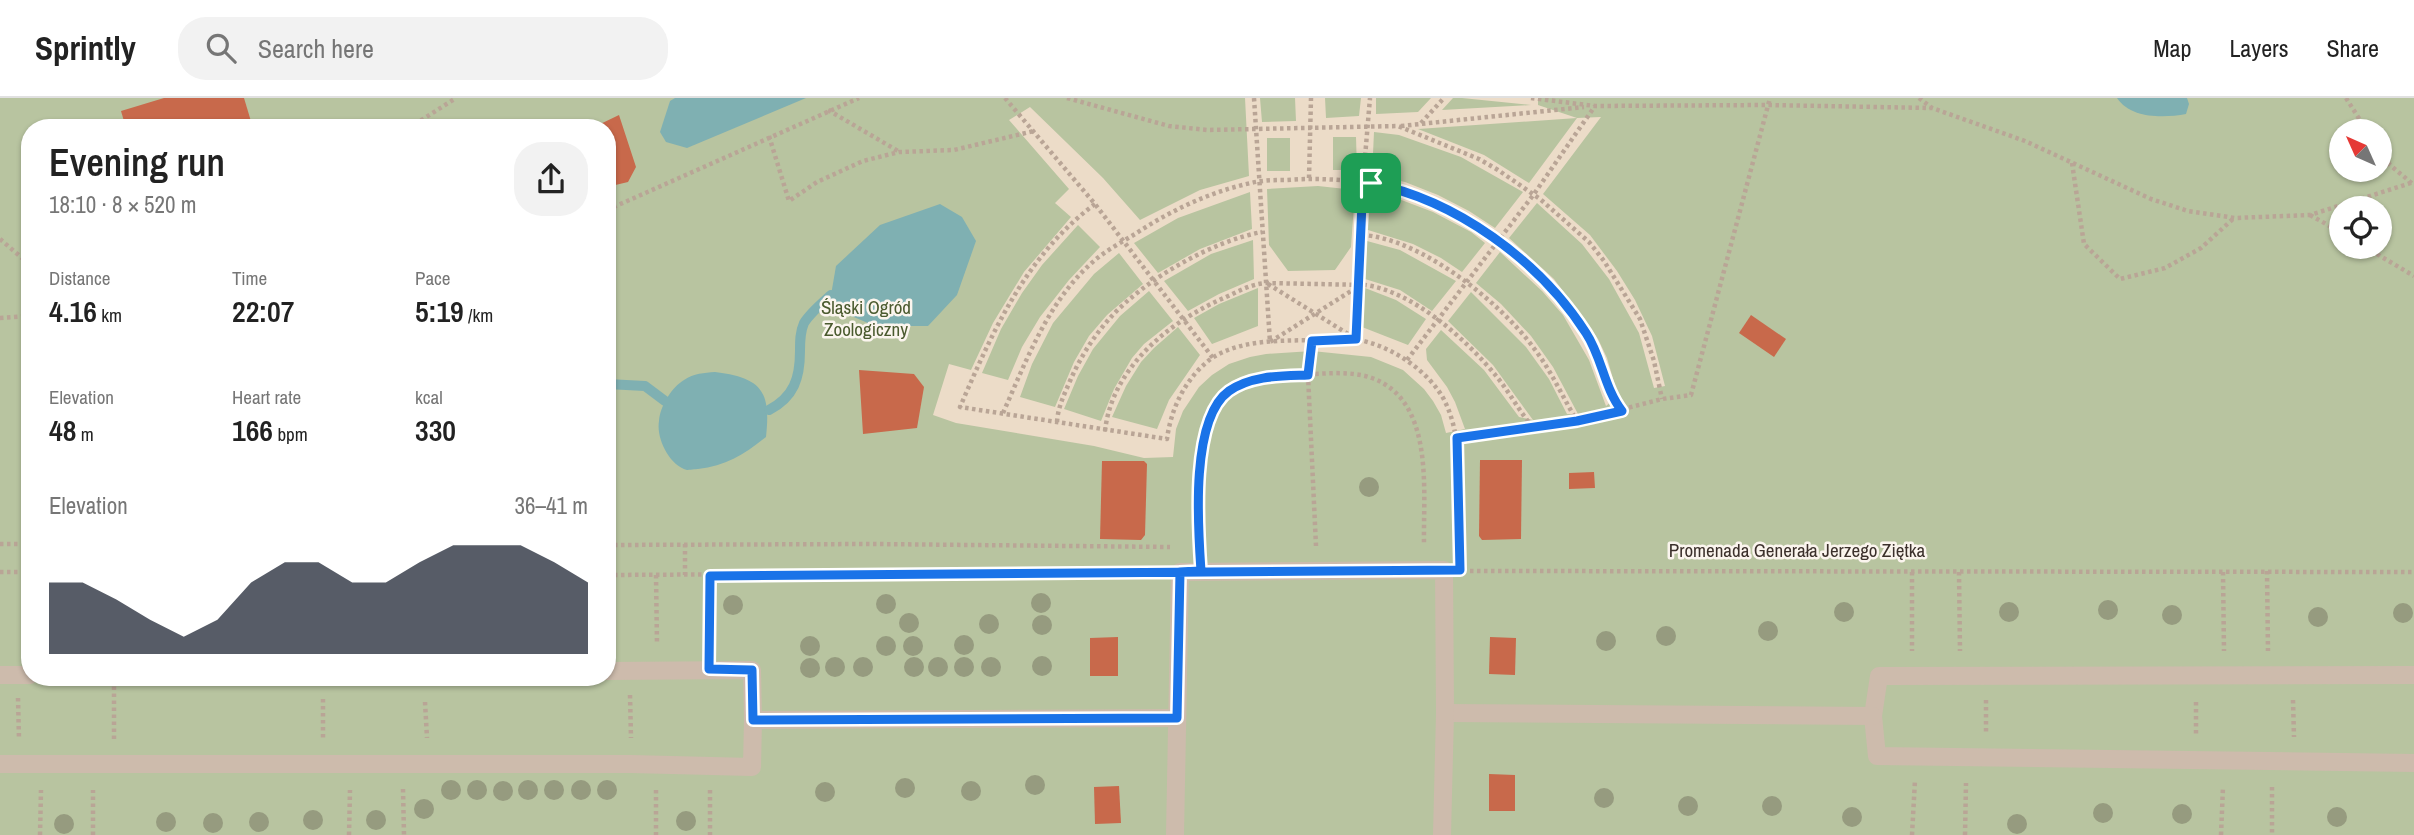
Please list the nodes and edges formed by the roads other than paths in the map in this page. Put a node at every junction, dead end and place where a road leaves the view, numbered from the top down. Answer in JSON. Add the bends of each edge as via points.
{"nodes":[{"id":1,"x":616,"y":671,"type":"edge"},
{"id":2,"x":2414,"y":674,"type":"edge"},
{"id":3,"x":1445,"y":713,"type":"junction"},
{"id":4,"x":1873,"y":716,"type":"junction"},
{"id":5,"x":1177,"y":718,"type":"junction"},
{"id":6,"x":753,"y":720,"type":"junction"},
{"id":7,"x":2414,"y":762,"type":"edge"},
{"id":8,"x":0,"y":764,"type":"edge"},
{"id":9,"x":1175,"y":835,"type":"edge"},
{"id":10,"x":1442,"y":835,"type":"edge"}],
"edges":[{"from":1,"to":6,"type":"street","via":[[752,670]]},
{"from":2,"to":4,"type":"street","via":[[1879,676]]},
{"from":3,"to":4,"type":"street"},
{"from":3,"to":5,"type":"street","via":[[1452,570],[1201,571],[1180,572]]},
{"from":3,"to":10,"type":"street"},
{"from":4,"to":7,"type":"street","via":[[1877,757]]},
{"from":5,"to":6,"type":"street"},
{"from":5,"to":9,"type":"street"},
{"from":6,"to":8,"type":"street","via":[[752,767]]}]}
